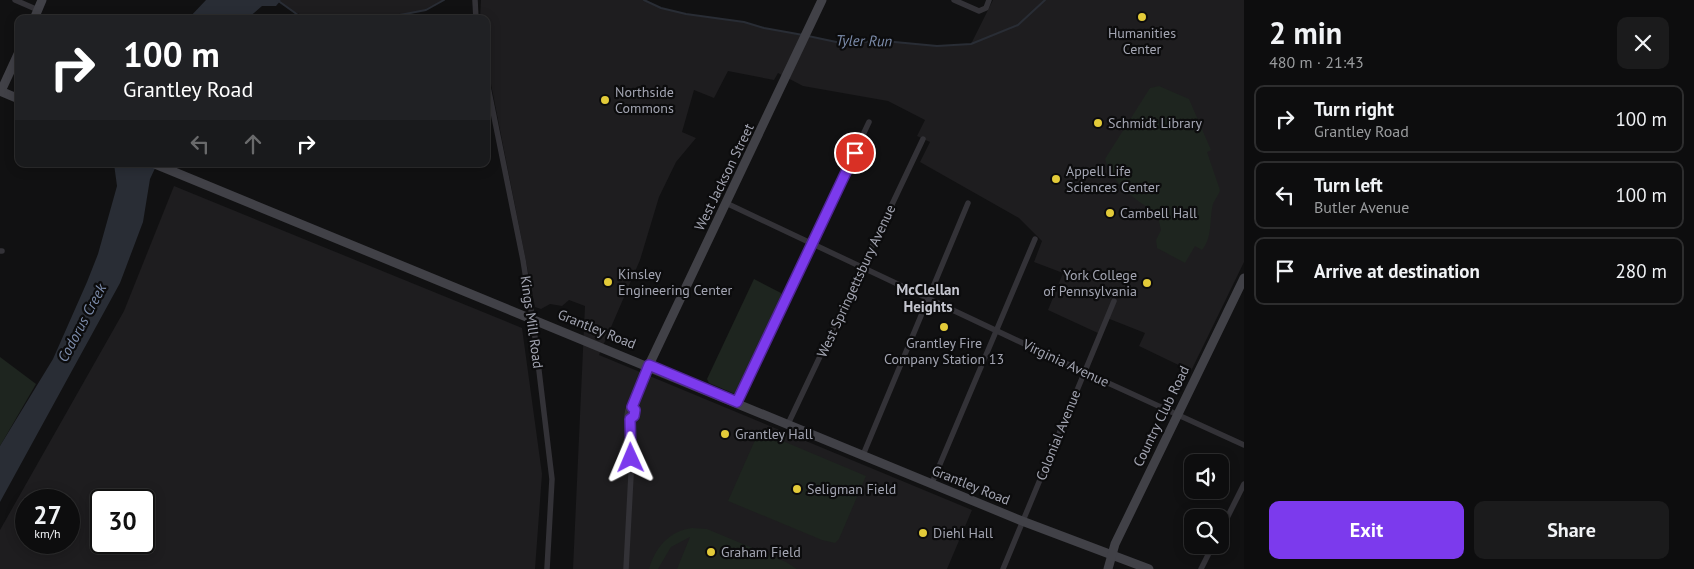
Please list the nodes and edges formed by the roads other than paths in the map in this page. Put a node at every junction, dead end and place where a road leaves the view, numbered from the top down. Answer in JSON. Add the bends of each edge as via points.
{"nodes":[{"id":1,"x":15,"y":0,"type":"edge"},
{"id":2,"x":42,"y":0,"type":"edge"},
{"id":3,"x":475,"y":0,"type":"edge"},
{"id":4,"x":822,"y":0,"type":"edge"},
{"id":5,"x":954,"y":0,"type":"edge"},
{"id":6,"x":989,"y":0,"type":"edge"},
{"id":7,"x":36,"y":14,"type":"edge"},
{"id":8,"x":476,"y":15,"type":"edge"},
{"id":9,"x":15,"y":60,"type":"edge"},
{"id":10,"x":0,"y":92,"type":"edge"},
{"id":11,"x":490,"y":97,"type":"edge"},
{"id":12,"x":15,"y":98,"type":"edge"},
{"id":13,"x":869,"y":122,"type":"dead end"},
{"id":14,"x":923,"y":139,"type":"dead end"},
{"id":15,"x":162,"y":167,"type":"edge"},
{"id":16,"x":726,"y":202,"type":"junction"},
{"id":17,"x":968,"y":203,"type":"dead end"},
{"id":18,"x":1035,"y":239,"type":"dead end"},
{"id":19,"x":812,"y":244,"type":"junction"},
{"id":20,"x":862,"y":267,"type":"junction"},
{"id":21,"x":1244,"y":278,"type":"edge"},
{"id":22,"x":929,"y":298,"type":"junction"},
{"id":23,"x":1114,"y":301,"type":"dead end"},
{"id":24,"x":532,"y":318,"type":"junction"},
{"id":25,"x":996,"y":330,"type":"junction"},
{"id":26,"x":649,"y":365,"type":"junction"},
{"id":27,"x":1084,"y":372,"type":"junction"},
{"id":28,"x":737,"y":402,"type":"junction"},
{"id":29,"x":1177,"y":416,"type":"junction"},
{"id":30,"x":788,"y":424,"type":"junction"},
{"id":31,"x":1244,"y":445,"type":"edge"},
{"id":32,"x":863,"y":455,"type":"junction"},
{"id":33,"x":932,"y":483,"type":"junction"},
{"id":34,"x":1244,"y":484,"type":"edge"},
{"id":35,"x":1229,"y":514,"type":"edge"},
{"id":36,"x":1022,"y":521,"type":"junction"},
{"id":37,"x":1208,"y":554,"type":"edge"},
{"id":38,"x":1112,"y":556,"type":"junction"},
{"id":39,"x":547,"y":569,"type":"edge"},
{"id":40,"x":626,"y":569,"type":"edge"},
{"id":41,"x":1003,"y":569,"type":"edge"},
{"id":42,"x":1108,"y":569,"type":"edge"},
{"id":43,"x":1149,"y":569,"type":"edge"},
{"id":44,"x":1201,"y":569,"type":"edge"}],
"edges":[{"from":1,"to":7,"type":"street"},
{"from":2,"to":7,"type":"street"},
{"from":3,"to":8,"type":"street"},
{"from":4,"to":16,"type":"street","name":"West Jackson Street"},
{"from":5,"to":6,"type":"street","via":[[975,10],[982,10]]},
{"from":9,"to":10,"type":"street"},
{"from":10,"to":12,"type":"street"},
{"from":11,"to":24,"type":"street","name":"Kings Mill Road"},
{"from":13,"to":19,"type":"street"},
{"from":14,"to":20,"type":"street","name":"West Springettsbury Avenue"},
{"from":15,"to":24,"type":"street","name":"Grantley Road"},
{"from":16,"to":19,"type":"street","name":"Virginia Avenue"},
{"from":16,"to":26,"type":"street","name":"West Jackson Street"},
{"from":17,"to":22,"type":"street"},
{"from":18,"to":25,"type":"street"},
{"from":19,"to":20,"type":"street","name":"Virginia Avenue"},
{"from":19,"to":28,"type":"street"},
{"from":20,"to":22,"type":"street","name":"Virginia Avenue"},
{"from":20,"to":30,"type":"street","name":"West Springettsbury Avenue"},
{"from":21,"to":29,"type":"street","name":"Country Club Road"},
{"from":22,"to":25,"type":"street","name":"Virginia Avenue"},
{"from":22,"to":32,"type":"street"},
{"from":23,"to":27,"type":"street","name":"Colonial Avenue"},
{"from":24,"to":26,"type":"street","name":"Grantley Road"},
{"from":24,"to":39,"type":"street","name":"Kings Mill Road","via":[[552,479]]},
{"from":25,"to":27,"type":"street","name":"Virginia Avenue"},
{"from":25,"to":33,"type":"street"},
{"from":26,"to":28,"type":"street","name":"Grantley Road"},
{"from":26,"to":40,"type":"street","via":[[632,407],[634,416],[630,419]]},
{"from":27,"to":29,"type":"street","name":"Virginia Avenue"},
{"from":27,"to":36,"type":"street","name":"Colonial Avenue"},
{"from":28,"to":30,"type":"street","name":"Grantley Road"},
{"from":29,"to":31,"type":"street","name":"Virginia Avenue"},
{"from":29,"to":38,"type":"street","name":"Country Club Road"},
{"from":30,"to":32,"type":"street","name":"Grantley Road"},
{"from":32,"to":33,"type":"street","name":"Grantley Road"},
{"from":33,"to":36,"type":"street","name":"Grantley Road"},
{"from":34,"to":35,"type":"street"},
{"from":36,"to":38,"type":"street","name":"Grantley Road"},
{"from":36,"to":41,"type":"street","name":"Colonial Avenue"},
{"from":37,"to":44,"type":"street"},
{"from":38,"to":42,"type":"street","name":"Country Club Road"},
{"from":38,"to":43,"type":"street","name":"Grantley Road"}]}
